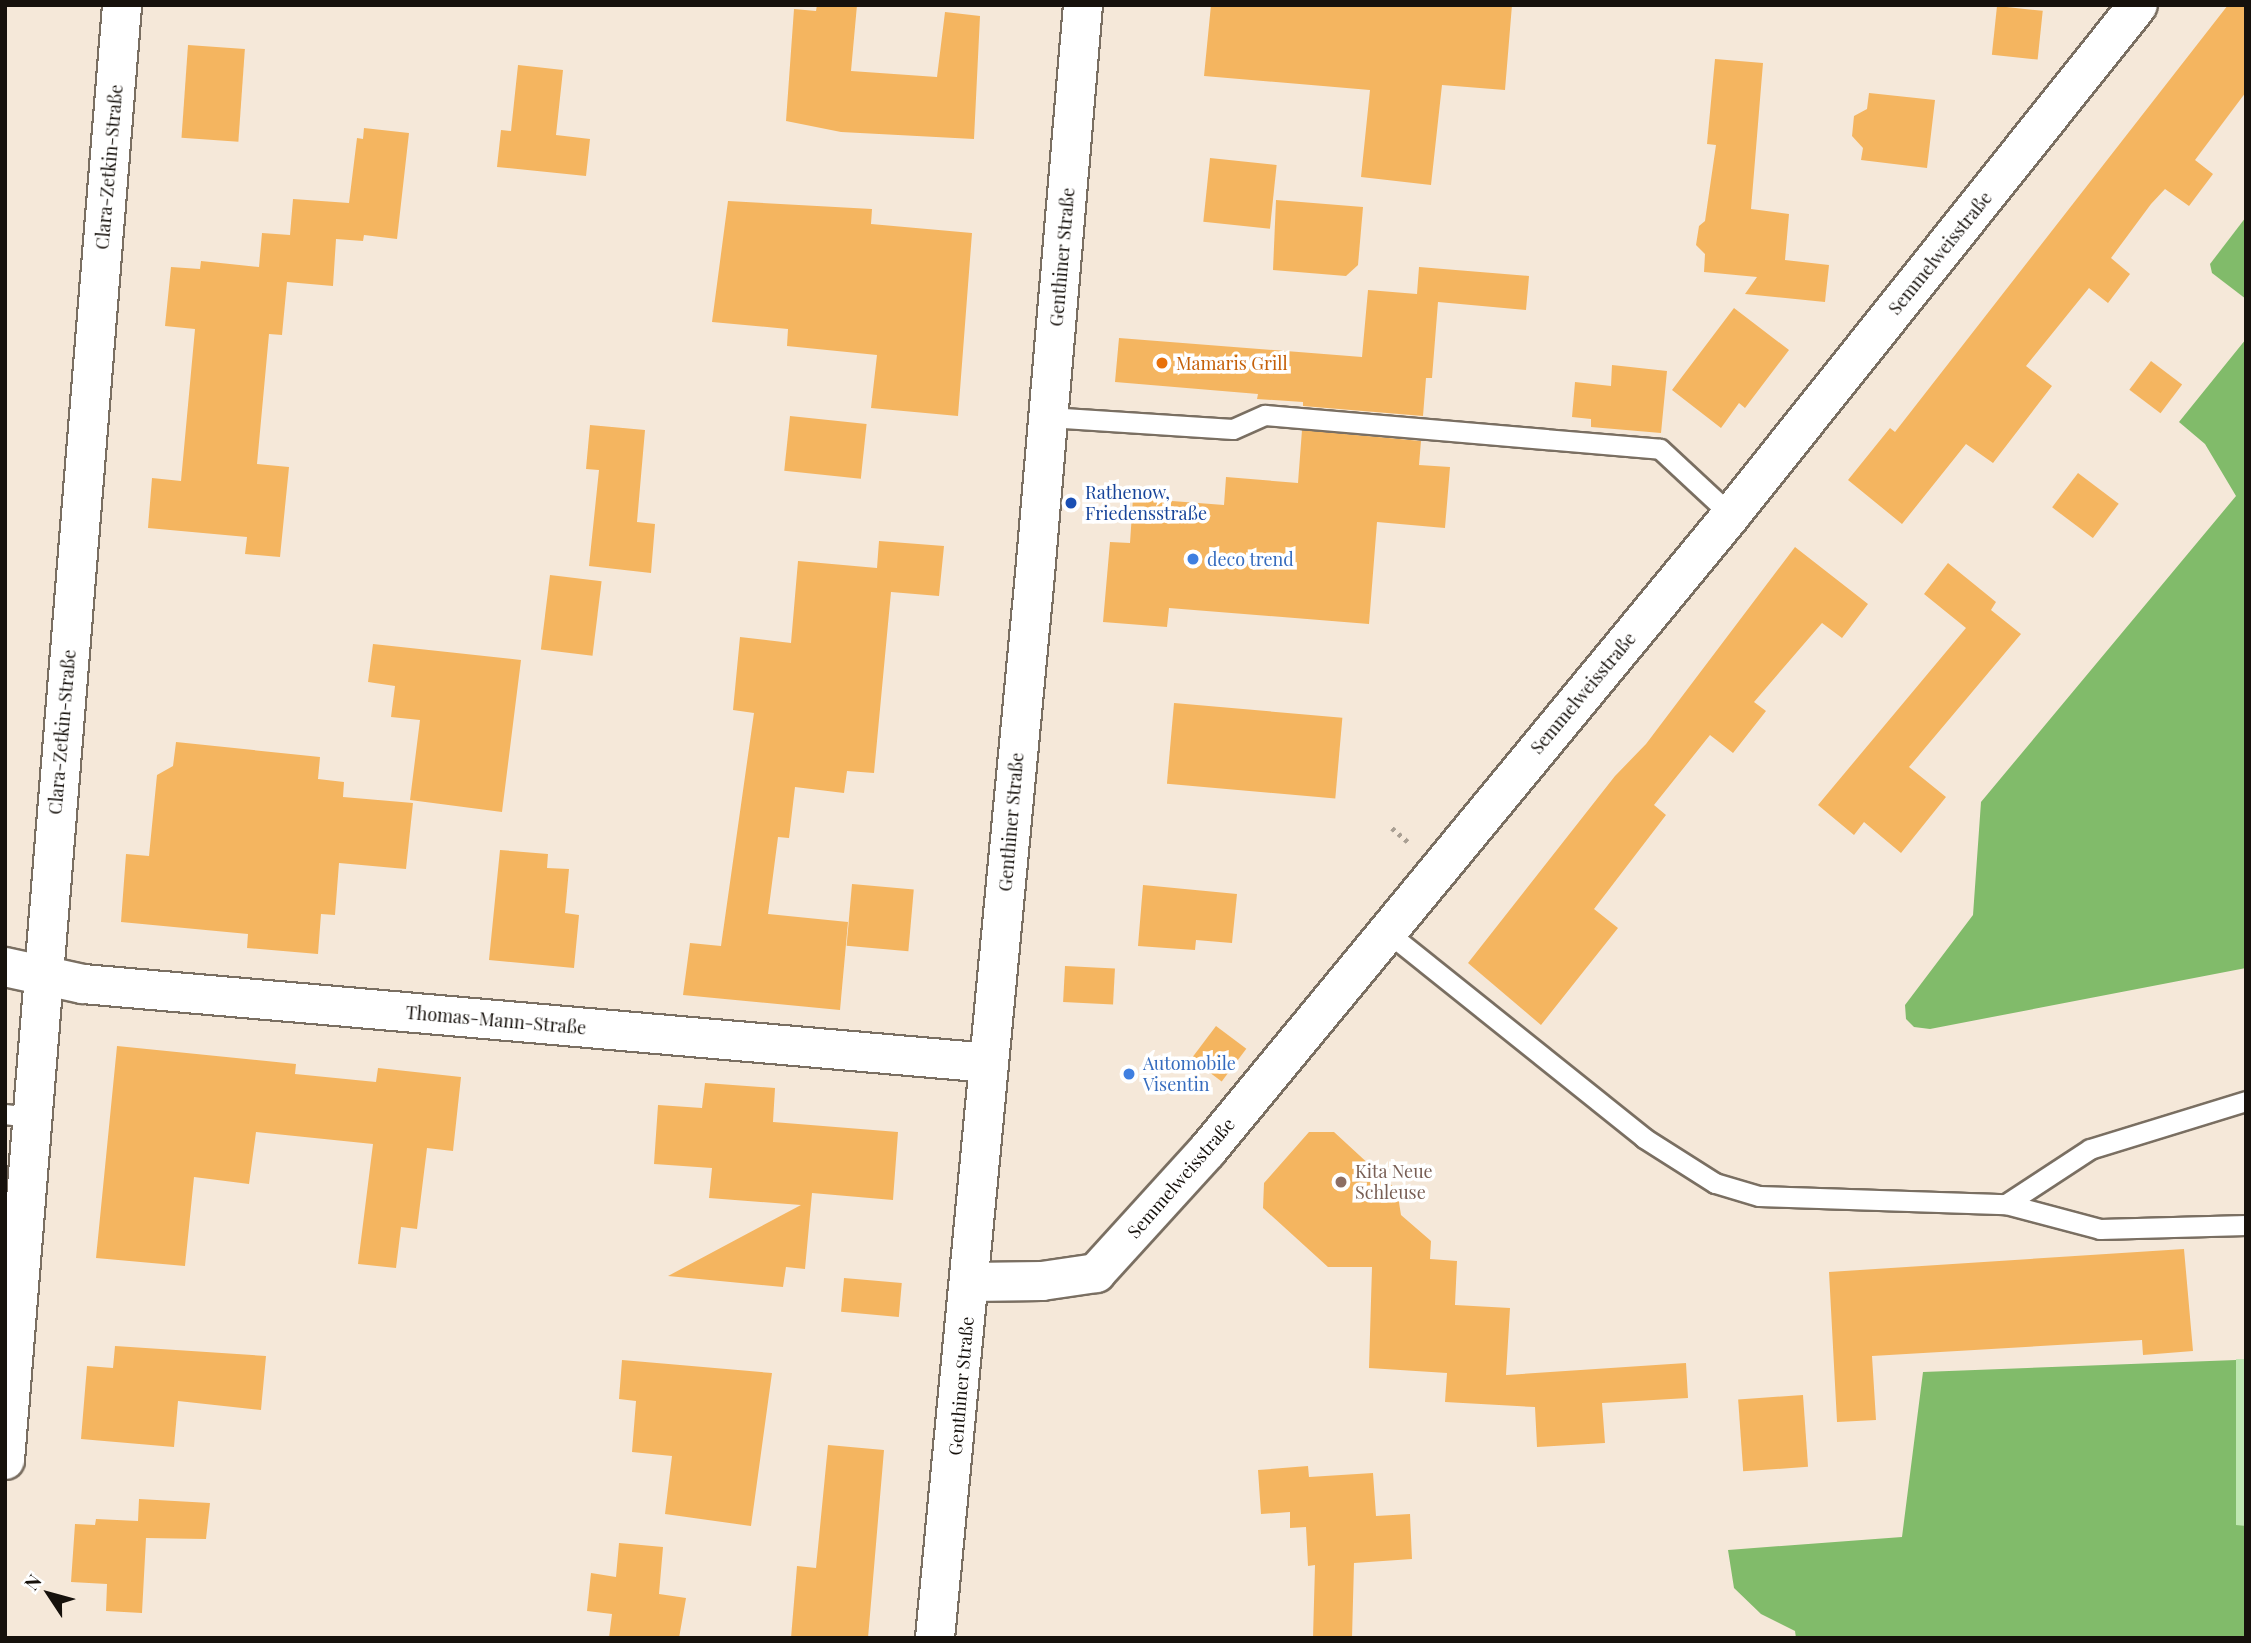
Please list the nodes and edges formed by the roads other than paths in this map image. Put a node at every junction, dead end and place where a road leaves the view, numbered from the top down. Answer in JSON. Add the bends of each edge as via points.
{"nodes":[{"id":1,"x":122,"y":5,"type":"edge"},
{"id":2,"x":1083,"y":5,"type":"edge"},
{"id":3,"x":2138,"y":5,"type":"edge"},
{"id":4,"x":1048,"y":417,"type":"junction"},
{"id":5,"x":1731,"y":515,"type":"junction"},
{"id":6,"x":1386,"y":931,"type":"junction"},
{"id":7,"x":5,"y":967,"type":"edge"},
{"id":8,"x":41,"y":977,"type":"junction"},
{"id":9,"x":989,"y":1063,"type":"junction"},
{"id":10,"x":2246,"y":1101,"type":"edge"},
{"id":11,"x":18,"y":1115,"type":"edge"},
{"id":12,"x":2006,"y":1204,"type":"junction"},
{"id":13,"x":2246,"y":1225,"type":"edge"},
{"id":14,"x":971,"y":1282,"type":"junction"},
{"id":15,"x":9,"y":1360,"type":"edge"},
{"id":16,"x":5,"y":1460,"type":"edge"},
{"id":17,"x":935,"y":1638,"type":"edge"}],
"edges":[{"from":1,"to":8,"type":"street","name":"Clara-Zetkin-Straße"},
{"from":2,"to":4,"type":"street","name":"Genthiner Straße"},
{"from":3,"to":5,"type":"street","name":"Semmelweisstraße"},
{"from":4,"to":5,"type":"lane","via":[[1233,429],[1265,415],[1660,449]]},
{"from":4,"to":9,"type":"street","name":"Genthiner Straße"},
{"from":5,"to":6,"type":"street","name":"Semmelweisstraße"},
{"from":6,"to":12,"type":"lane","via":[[1644,1138],[1715,1183],[1759,1196]]},
{"from":6,"to":14,"type":"street","name":"Semmelweisstraße","via":[[1207,1151],[1096,1273],[1042,1281]]},
{"from":7,"to":8,"type":"street","name":"Thomas-Mann-Straße"},
{"from":8,"to":9,"type":"street","name":"Thomas-Mann-Straße"},
{"from":8,"to":11,"type":"street","name":"Clara-Zetkin-Straße"},
{"from":9,"to":14,"type":"street","name":"Genthiner Straße"},
{"from":10,"to":12,"type":"lane","via":[[2090,1149]]},
{"from":11,"to":15,"type":"street","name":"Clara-Zetkin-Straße"},
{"from":12,"to":13,"type":"lane","via":[[2100,1229]]},
{"from":14,"to":17,"type":"street","name":"Genthiner Straße"},
{"from":15,"to":16,"type":"street","name":"Clara-Zetkin-Straße"}]}
